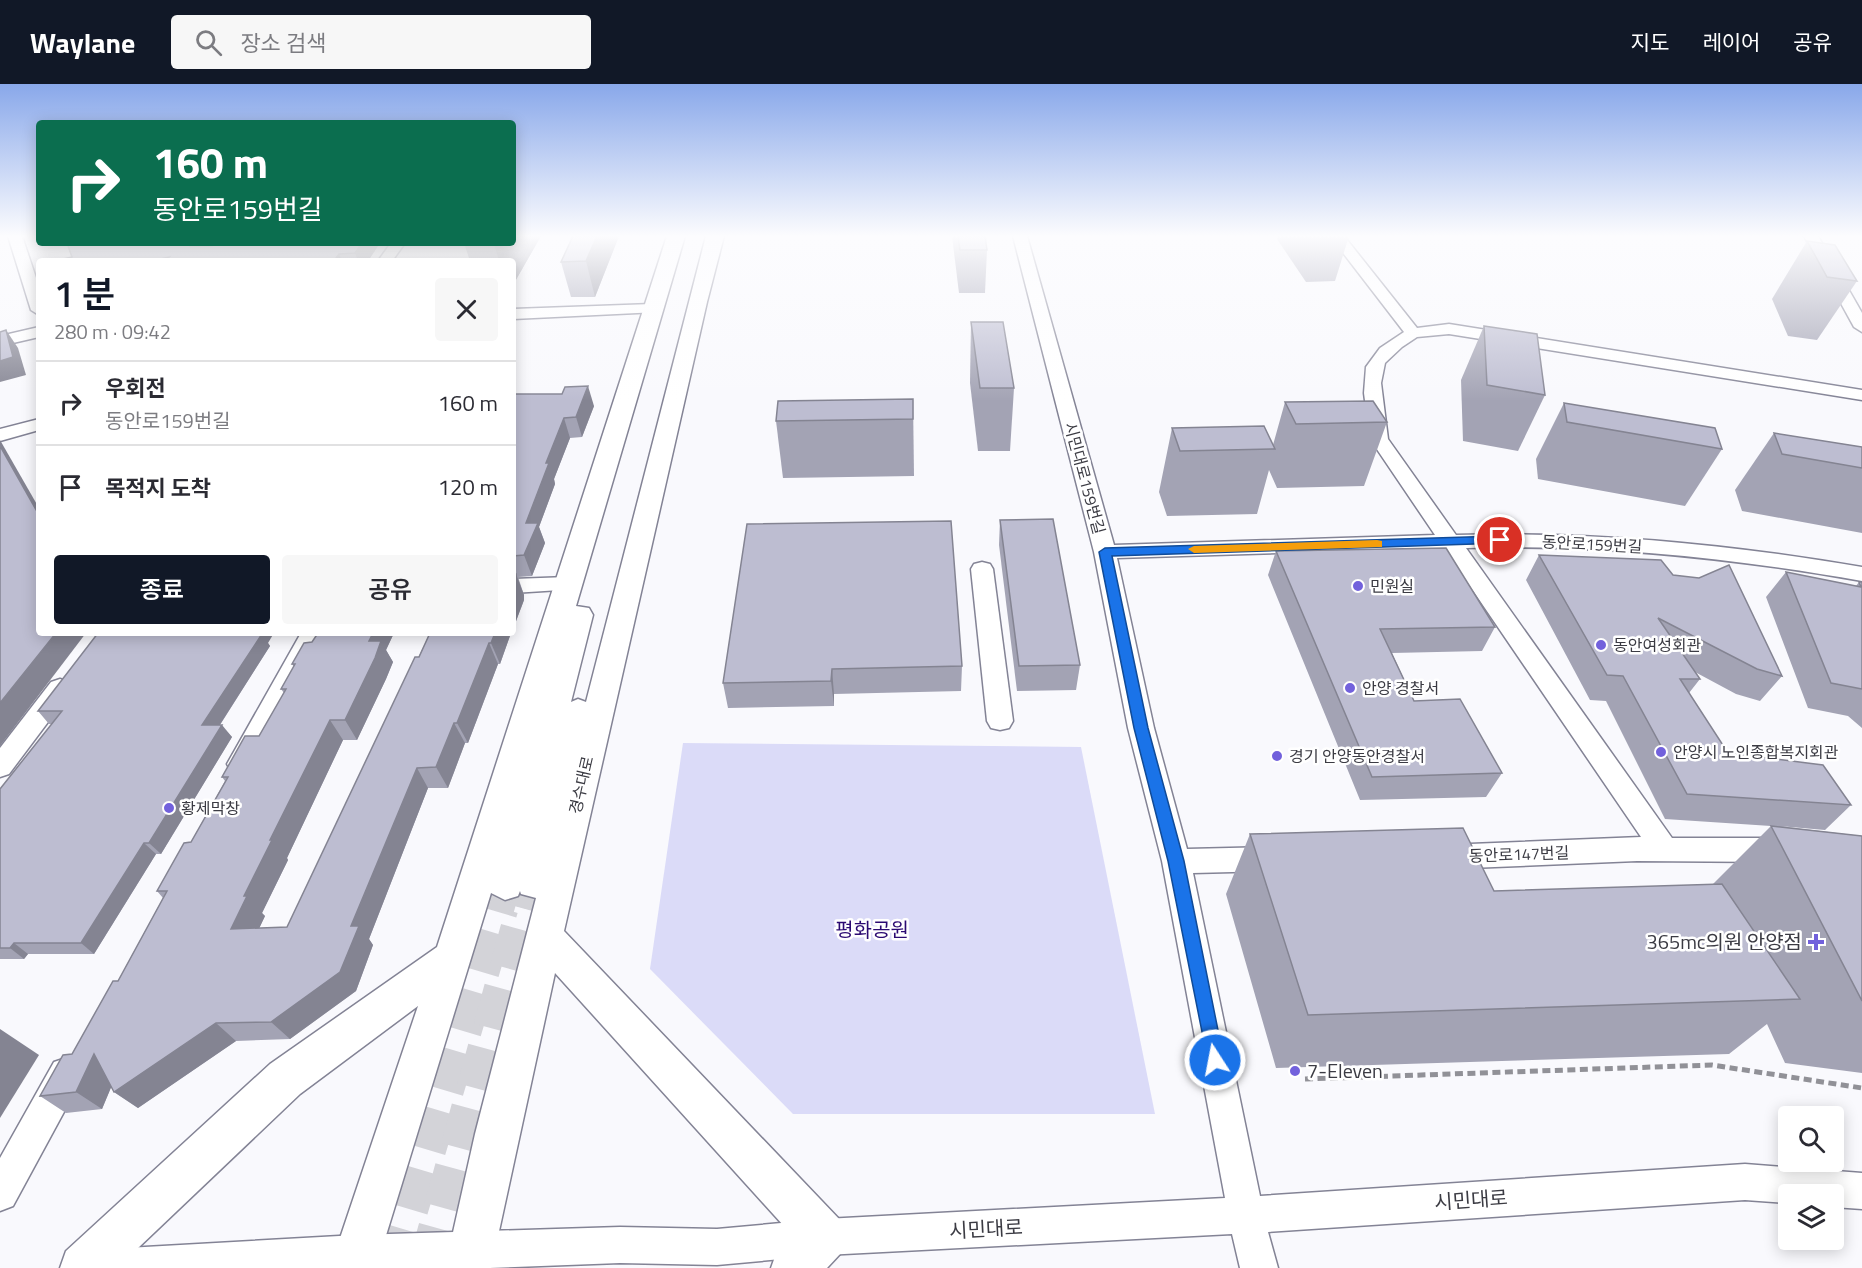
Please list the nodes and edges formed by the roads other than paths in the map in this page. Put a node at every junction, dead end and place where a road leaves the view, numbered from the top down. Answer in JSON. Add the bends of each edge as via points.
{"nodes":[{"id":1,"x":658,"y":291,"type":"edge"},
{"id":2,"x":700,"y":291,"type":"edge"},
{"id":3,"x":1035,"y":291,"type":"edge"},
{"id":4,"x":1380,"y":291,"type":"edge"},
{"id":5,"x":1842,"y":291,"type":"edge"},
{"id":6,"x":697,"y":302,"type":"junction"},
{"id":7,"x":516,"y":314,"type":"edge"},
{"id":8,"x":649,"y":321,"type":"junction"},
{"id":9,"x":1862,"y":327,"type":"edge"},
{"id":10,"x":36,"y":333,"type":"edge"},
{"id":11,"x":1413,"y":333,"type":"junction"},
{"id":12,"x":0,"y":341,"type":"edge"},
{"id":13,"x":1862,"y":395,"type":"edge"},
{"id":14,"x":36,"y":425,"type":"edge"},
{"id":15,"x":0,"y":435,"type":"edge"},
{"id":16,"x":1451,"y":542,"type":"junction"},
{"id":17,"x":1105,"y":552,"type":"junction"},
{"id":18,"x":982,"y":569,"type":"dead end"},
{"id":19,"x":1862,"y":574,"type":"edge"},
{"id":20,"x":568,"y":584,"type":"junction"},
{"id":21,"x":516,"y":586,"type":"edge"},
{"id":22,"x":311,"y":636,"type":"edge"},
{"id":23,"x":75,"y":669,"type":"edge"},
{"id":24,"x":1000,"y":721,"type":"dead end"},
{"id":25,"x":0,"y":767,"type":"edge"},
{"id":26,"x":226,"y":789,"type":"edge"},
{"id":27,"x":1664,"y":849,"type":"junction"},
{"id":28,"x":1807,"y":852,"type":"edge"},
{"id":29,"x":1416,"y":858,"type":"edge"},
{"id":30,"x":1293,"y":859,"type":"edge"},
{"id":31,"x":1176,"y":861,"type":"junction"},
{"id":32,"x":534,"y":883,"type":"tunnel mouth"},
{"id":33,"x":505,"y":885,"type":"tunnel mouth"},
{"id":34,"x":545,"y":936,"type":"junction"},
{"id":35,"x":453,"y":958,"type":"junction"},
{"id":36,"x":81,"y":1048,"type":"edge"},
{"id":37,"x":1862,"y":1191,"type":"edge"},
{"id":38,"x":0,"y":1193,"type":"edge"},
{"id":39,"x":1246,"y":1215,"type":"junction"},
{"id":40,"x":810,"y":1253,"type":"edge"},
{"id":41,"x":470,"y":1260,"type":"edge"},
{"id":42,"x":355,"y":1261,"type":"edge"},
{"id":43,"x":83,"y":1268,"type":"edge"},
{"id":44,"x":109,"y":1268,"type":"edge"},
{"id":45,"x":1259,"y":1268,"type":"edge"}],
"edges":[{"from":1,"to":8,"type":"main road"},
{"from":2,"to":6,"type":"main road","name":"경수대로"},
{"from":3,"to":17,"type":"street","name":"시민대로159번길"},
{"from":4,"to":11,"type":"street"},
{"from":5,"to":9,"type":"street"},
{"from":6,"to":32,"type":"main road","name":"경수대로","via":[[648,440]]},
{"from":6,"to":34,"type":"main road","name":"경수대로"},
{"from":7,"to":8,"type":"street"},
{"from":8,"to":20,"type":"main road"},
{"from":8,"to":33,"type":"main road","via":[[626,441]]},
{"from":10,"to":12,"type":"street"},
{"from":11,"to":13,"type":"street","via":[[1449,329]]},
{"from":11,"to":16,"type":"street","via":[[1392,346],[1374,367],[1379,439]]},
{"from":14,"to":15,"type":"street"},
{"from":16,"to":17,"type":"street","name":"동안로159번길"},
{"from":16,"to":19,"type":"street","name":"동안로159번길","via":[[1598,543],[1771,558]]},
{"from":16,"to":27,"type":"street"},
{"from":17,"to":31,"type":"street","name":"시민대로159번길","via":[[1141,728]]},
{"from":18,"to":24,"type":"street"},
{"from":20,"to":21,"type":"street"},
{"from":20,"to":35,"type":"main road"},
{"from":22,"to":26,"type":"street"},
{"from":23,"to":25,"type":"street"},
{"from":27,"to":28,"type":"street","name":"동안로147번길"},
{"from":27,"to":29,"type":"street","name":"동안로147번길"},
{"from":30,"to":31,"type":"street"},
{"from":31,"to":39,"type":"street","name":"시민대로159번길"},
{"from":34,"to":40,"type":"main road"},
{"from":34,"to":41,"type":"main road","name":"경수대로"},
{"from":35,"to":42,"type":"main road"},
{"from":35,"to":43,"type":"main road","via":[[285,1079]]},
{"from":36,"to":38,"type":"street"},
{"from":37,"to":39,"type":"street","name":"시민대로","via":[[1745,1182]]},
{"from":39,"to":40,"type":"street","name":"시민대로"},
{"from":39,"to":45,"type":"street","name":"시민대로159번길"},
{"from":40,"to":41,"type":"street","name":"시민대로","via":[[620,1245]]},
{"from":41,"to":42,"type":"street","name":"시민대로"},
{"from":42,"to":44,"type":"street","name":"시민대로"}]}
